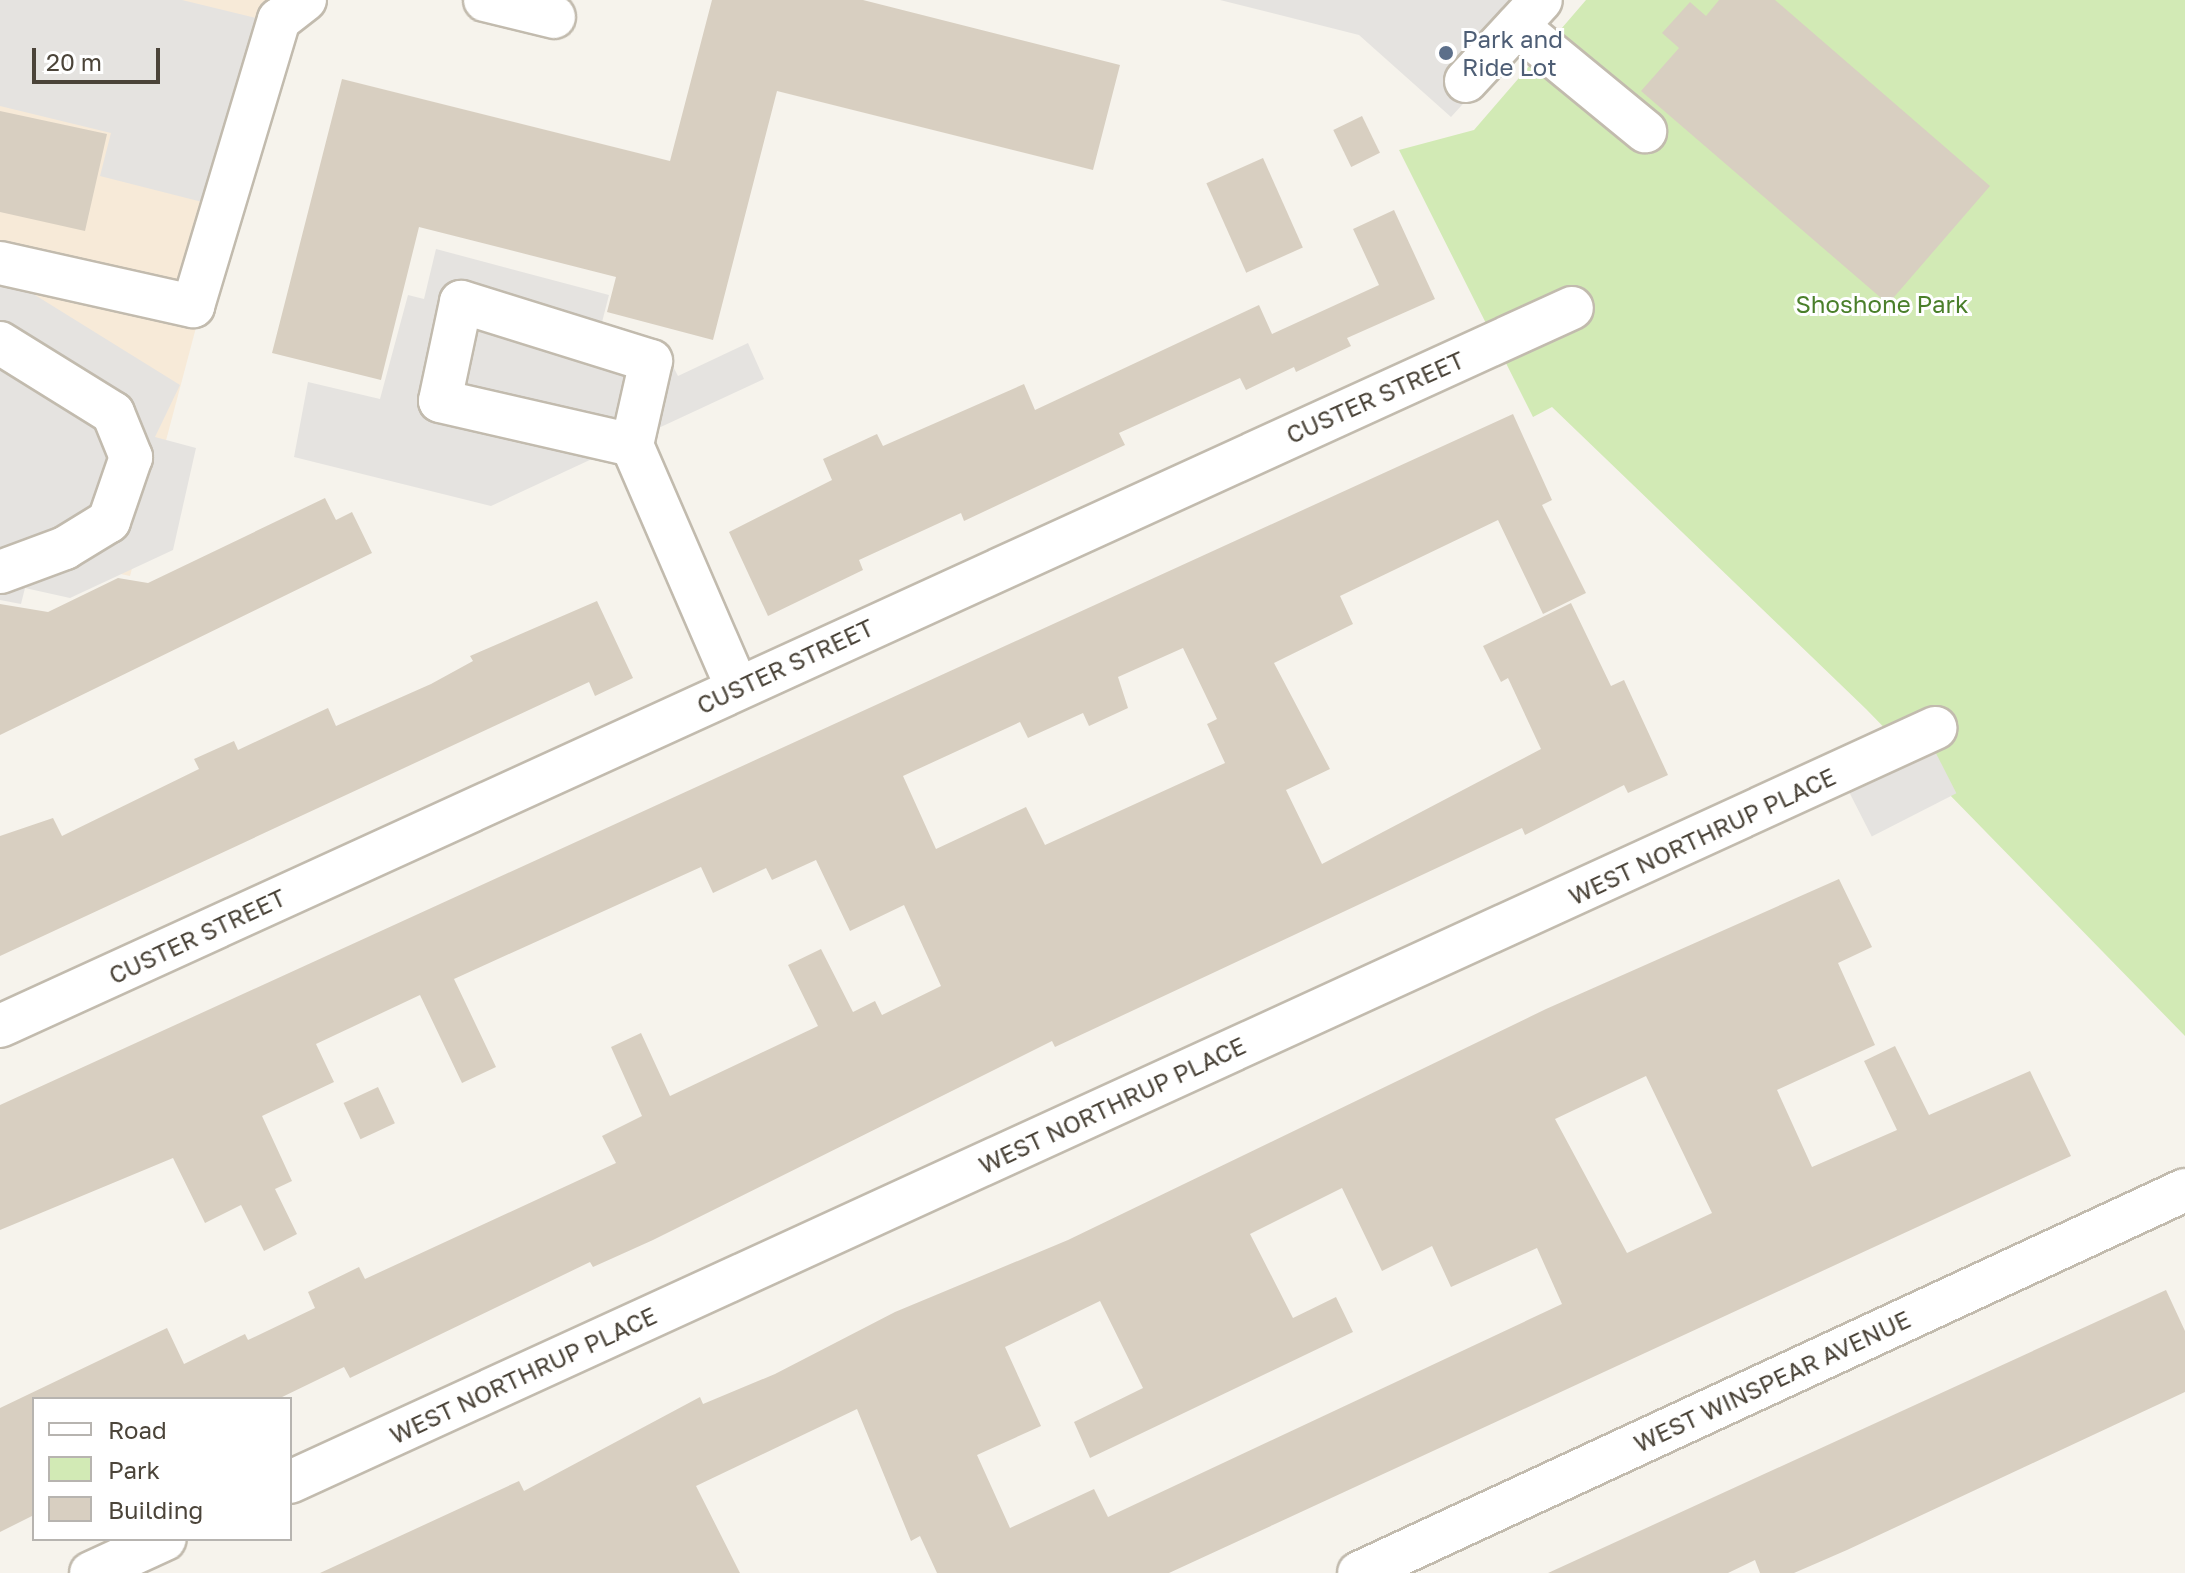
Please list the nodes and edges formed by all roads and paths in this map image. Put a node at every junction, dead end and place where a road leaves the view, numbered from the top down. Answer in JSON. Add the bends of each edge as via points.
{"nodes":[{"id":1,"x":305,"y":0,"type":"edge"},
{"id":2,"x":485,"y":0,"type":"edge"},
{"id":3,"x":1529,"y":13,"type":"edge"},
{"id":4,"x":554,"y":17,"type":"dead end"},
{"id":5,"x":1466,"y":81,"type":"dead end"},
{"id":6,"x":1645,"y":131,"type":"dead end"},
{"id":7,"x":0,"y":263,"type":"edge"},
{"id":8,"x":1572,"y":308,"type":"dead end"},
{"id":9,"x":0,"y":343,"type":"edge"},
{"id":10,"x":632,"y":445,"type":"junction"},
{"id":11,"x":0,"y":572,"type":"edge"},
{"id":12,"x":737,"y":688,"type":"junction"},
{"id":13,"x":1935,"y":728,"type":"dead end"},
{"id":14,"x":0,"y":1026,"type":"edge"},
{"id":15,"x":2185,"y":1190,"type":"edge"},
{"id":16,"x":292,"y":1481,"type":"edge"},
{"id":17,"x":161,"y":1541,"type":"edge"},
{"id":18,"x":91,"y":1573,"type":"edge"},
{"id":19,"x":1359,"y":1573,"type":"edge"}],
"edges":[{"from":1,"to":7,"type":"street","via":[[279,20],[193,306]]},
{"from":2,"to":4,"type":"street"},
{"from":3,"to":5,"type":"street"},
{"from":3,"to":6,"type":"street"},
{"from":8,"to":12,"type":"street","name":"CUSTER STREET"},
{"from":9,"to":11,"type":"street","via":[[113,413],[131,457],[109,521],[65,548]]},
{"from":10,"to":10,"type":"street","via":[[440,401],[461,302],[651,361]]},
{"from":10,"to":12,"type":"street"},
{"from":12,"to":14,"type":"street","name":"CUSTER STREET"},
{"from":13,"to":16,"type":"street","name":"WEST NORTHRUP PLACE"},
{"from":15,"to":19,"type":"street","name":"WEST WINSPEAR AVENUE"},
{"from":17,"to":18,"type":"street"}]}
